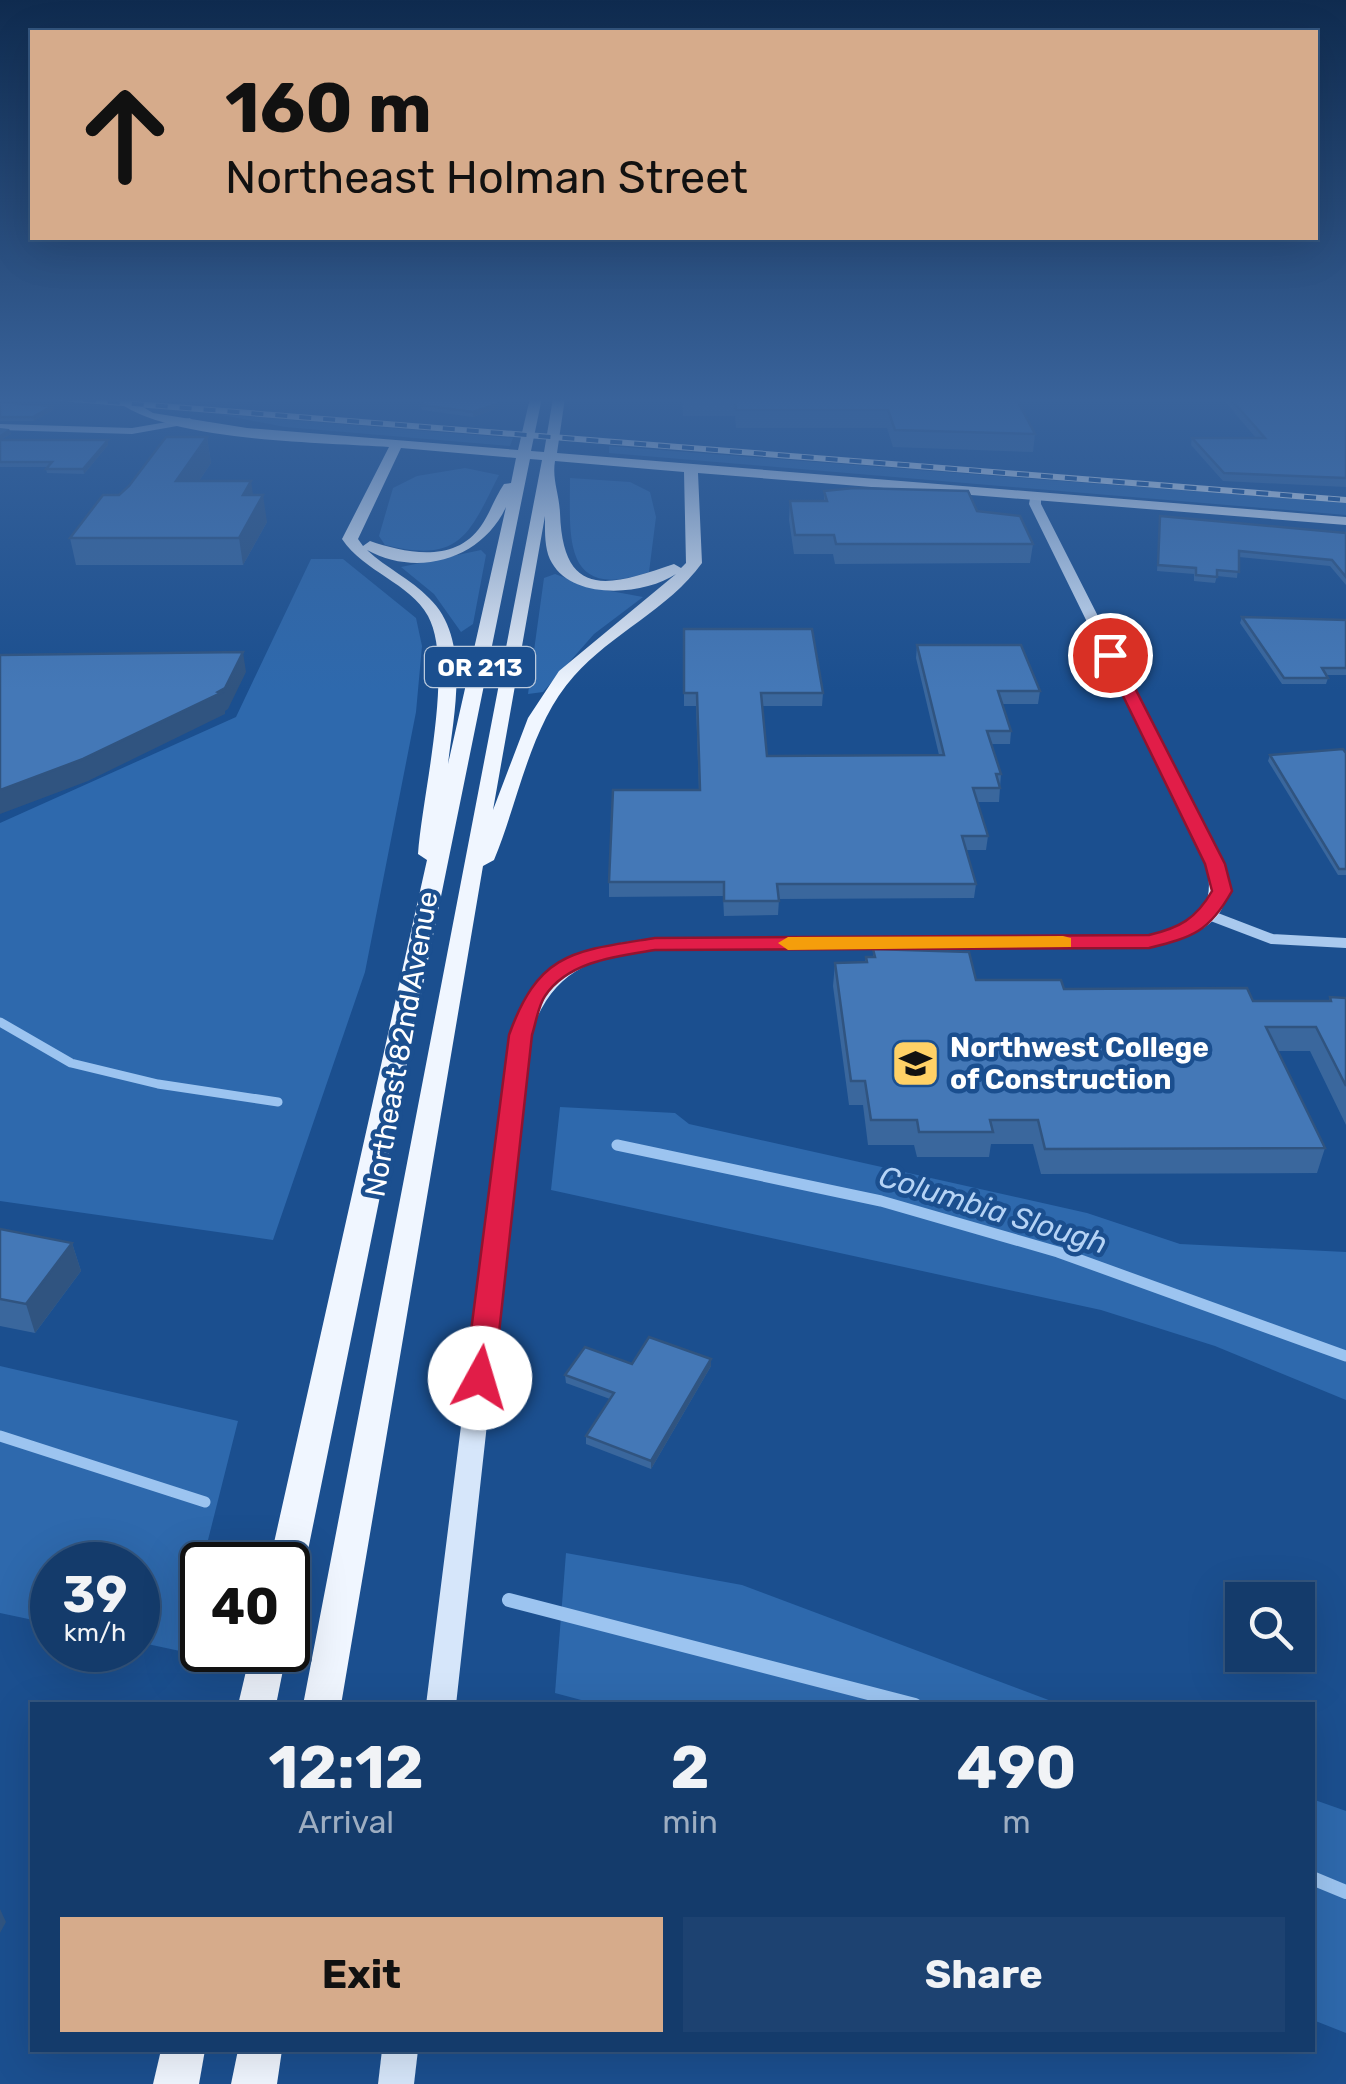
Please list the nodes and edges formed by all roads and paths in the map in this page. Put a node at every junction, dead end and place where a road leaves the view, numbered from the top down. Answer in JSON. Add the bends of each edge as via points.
{"nodes":[{"id":1,"x":373,"y":495,"type":"edge"},
{"id":2,"x":506,"y":495,"type":"edge"},
{"id":3,"x":515,"y":495,"type":"edge"},
{"id":4,"x":543,"y":495,"type":"edge"},
{"id":5,"x":551,"y":495,"type":"edge"},
{"id":6,"x":682,"y":495,"type":"edge"},
{"id":7,"x":1035,"y":495,"type":"edge"},
{"id":8,"x":1038,"y":495,"type":"edge"},
{"id":9,"x":692,"y":496,"type":"edge"},
{"id":10,"x":1346,"y":521,"type":"edge"},
{"id":11,"x":357,"y":530,"type":"junction"},
{"id":12,"x":469,"y":891,"type":"junction"},
{"id":13,"x":1209,"y":915,"type":"junction"},
{"id":14,"x":425,"y":922,"type":"junction"},
{"id":15,"x":1346,"y":943,"type":"edge"},
{"id":16,"x":292,"y":1542,"type":"edge"},
{"id":17,"x":264,"y":1672,"type":"edge"},
{"id":18,"x":258,"y":1702,"type":"edge"},
{"id":19,"x":323,"y":1702,"type":"edge"},
{"id":20,"x":441,"y":1702,"type":"edge"},
{"id":21,"x":183,"y":2052,"type":"edge"},
{"id":22,"x":260,"y":2052,"type":"edge"},
{"id":23,"x":400,"y":2052,"type":"edge"},
{"id":24,"x":176,"y":2084,"type":"edge"},
{"id":25,"x":254,"y":2084,"type":"edge"},
{"id":26,"x":396,"y":2084,"type":"edge"}],
"edges":[{"from":1,"to":11,"type":"main road"},
{"from":2,"to":11,"type":"main road","via":[[485,531],[456,550],[391,555],[373,549]]},
{"from":3,"to":14,"type":"main road","name":"Northeast 82nd Avenue","number":"OR 213"},
{"from":4,"to":12,"type":"main road","name":"Northeast 82nd Avenue","number":"OR 213"},
{"from":5,"to":6,"type":"main road","via":[[562,567],[596,583],[642,583],[665,576],[679,562]]},
{"from":7,"to":13,"type":"street","via":[[1215,864],[1222,891]]},
{"from":8,"to":10,"type":"main road"},
{"from":9,"to":12,"type":"main road","via":[[696,554],[690,569],[585,654],[543,705]]},
{"from":11,"to":14,"type":"main road","via":[[353,546],[422,598],[444,634]]},
{"from":12,"to":19,"type":"main road","name":"Northeast 82nd Avenue","number":"OR 213"},
{"from":13,"to":15,"type":"street","via":[[1272,939]]},
{"from":13,"to":20,"type":"street","via":[[1185,932],[1137,942],[639,945],[559,971],[535,994],[520,1035]]},
{"from":14,"to":16,"type":"main road","name":"Northeast 82nd Avenue"},
{"from":17,"to":18,"type":"main road"},
{"from":21,"to":24,"type":"main road"},
{"from":22,"to":25,"type":"main road"},
{"from":23,"to":26,"type":"street"}]}
